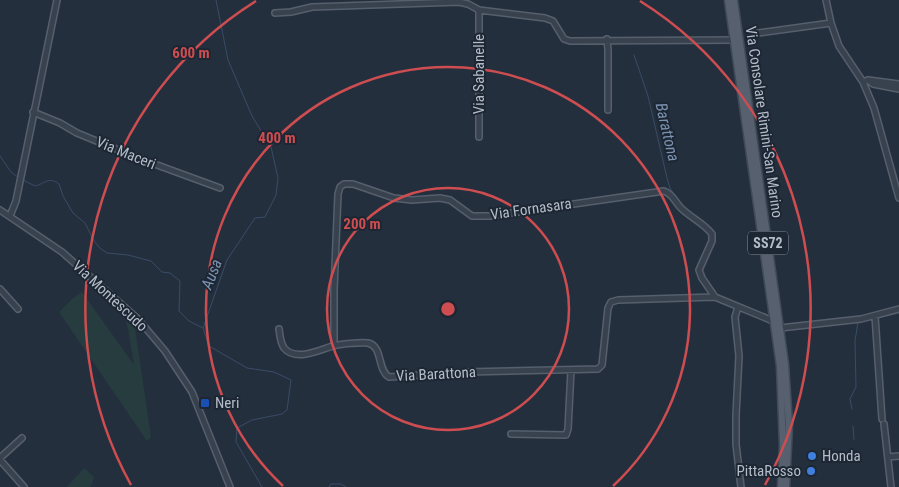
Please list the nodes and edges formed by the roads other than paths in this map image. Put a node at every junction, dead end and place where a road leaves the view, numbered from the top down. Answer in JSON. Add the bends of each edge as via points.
{"nodes":[{"id":1,"x":57,"y":0,"type":"edge"},
{"id":2,"x":728,"y":0,"type":"edge"},
{"id":3,"x":734,"y":0,"type":"edge"},
{"id":4,"x":826,"y":0,"type":"edge"},
{"id":5,"x":479,"y":10,"type":"junction"},
{"id":6,"x":275,"y":13,"type":"dead end"},
{"id":7,"x":831,"y":23,"type":"junction"},
{"id":8,"x":751,"y":34,"type":"dead end"},
{"id":9,"x":607,"y":40,"type":"junction"},
{"id":10,"x":734,"y":40,"type":"junction"},
{"id":11,"x":865,"y":81,"type":"junction"},
{"id":12,"x":899,"y":84,"type":"edge"},
{"id":13,"x":899,"y":89,"type":"edge"},
{"id":14,"x":608,"y":110,"type":"dead end"},
{"id":15,"x":33,"y":112,"type":"junction"},
{"id":16,"x":478,"y":137,"type":"dead end"},
{"id":17,"x":220,"y":188,"type":"dead end"},
{"id":18,"x":899,"y":198,"type":"edge"},
{"id":19,"x":0,"y":210,"type":"edge"},
{"id":20,"x":10,"y":216,"type":"junction"},
{"id":21,"x":0,"y":289,"type":"edge"},
{"id":22,"x":715,"y":297,"type":"junction"},
{"id":23,"x":738,"y":307,"type":"junction"},
{"id":24,"x":18,"y":309,"type":"dead end"},
{"id":25,"x":899,"y":309,"type":"edge"},
{"id":26,"x":875,"y":316,"type":"junction"},
{"id":27,"x":773,"y":321,"type":"junction"},
{"id":28,"x":780,"y":328,"type":"junction"},
{"id":29,"x":279,"y":329,"type":"dead end"},
{"id":30,"x":334,"y":346,"type":"junction"},
{"id":31,"x":571,"y":370,"type":"junction"},
{"id":32,"x":511,"y":434,"type":"dead end"},
{"id":33,"x":22,"y":438,"type":"dead end"},
{"id":34,"x":899,"y":456,"type":"edge"},
{"id":35,"x":888,"y":457,"type":"junction"},
{"id":36,"x":0,"y":459,"type":"edge"},
{"id":37,"x":24,"y":487,"type":"edge"},
{"id":38,"x":230,"y":487,"type":"edge"},
{"id":39,"x":742,"y":487,"type":"edge"},
{"id":40,"x":781,"y":487,"type":"edge"},
{"id":41,"x":786,"y":487,"type":"edge"},
{"id":42,"x":891,"y":487,"type":"edge"}],
"edges":[{"from":1,"to":15,"type":"street"},
{"from":2,"to":10,"type":"main road","name":"Via Consolare Rimini-San Marino","number":"SS72"},
{"from":3,"to":28,"type":"main road","name":"Via Consolare Rimini-San Marino","number":"SS72"},
{"from":4,"to":7,"type":"street"},
{"from":5,"to":6,"type":"street","name":"Via Sabanelle","via":[[459,2],[312,7]]},
{"from":5,"to":9,"type":"street","name":"Via Sabanelle","via":[[545,18],[553,21],[564,39],[570,41]]},
{"from":5,"to":16,"type":"street","name":"Via Sabanelle"},
{"from":7,"to":8,"type":"street","name":"Via Consolare Rimini-San Marino"},
{"from":7,"to":11,"type":"street","via":[[839,46]]},
{"from":9,"to":10,"type":"street","name":"Via Sabanelle"},
{"from":9,"to":14,"type":"street"},
{"from":10,"to":27,"type":"main road","name":"Via Consolare Rimini-San Marino","number":"SS72"},
{"from":11,"to":12,"type":"street"},
{"from":11,"to":13,"type":"street"},
{"from":11,"to":18,"type":"street"},
{"from":15,"to":17,"type":"street","name":"Via Maceri","via":[[86,137]]},
{"from":15,"to":20,"type":"street","via":[[16,201]]},
{"from":19,"to":20,"type":"street","name":"Via Montescudo"},
{"from":20,"to":38,"type":"street","name":"Via Montescudo","via":[[62,252],[106,290],[138,319],[165,351],[192,392]]},
{"from":21,"to":24,"type":"street"},
{"from":22,"to":23,"type":"street","name":"Via Barattona"},
{"from":22,"to":30,"type":"street","name":"Via Fornasara","via":[[699,270],[712,234],[664,191],[472,216],[450,200],[394,198],[344,184],[338,194]]},
{"from":22,"to":31,"type":"street","name":"Via Barattona","via":[[611,302],[602,365],[598,369]]},
{"from":23,"to":27,"type":"street","name":"Via Barattona"},
{"from":23,"to":39,"type":"street","via":[[735,317],[738,356],[736,444]]},
{"from":25,"to":26,"type":"street"},
{"from":26,"to":28,"type":"street"},
{"from":26,"to":35,"type":"street"},
{"from":27,"to":28,"type":"street"},
{"from":27,"to":40,"type":"main road","name":"Via Consolare Rimini-San Marino","number":"SS72","via":[[782,393]]},
{"from":28,"to":41,"type":"main road","name":"Via Consolare Rimini-San Marino","number":"SS72","via":[[789,425]]},
{"from":29,"to":30,"type":"street","name":"Via Barattona","via":[[283,346],[294,354]]},
{"from":30,"to":31,"type":"street","name":"Via Barattona","via":[[368,343],[374,346],[385,375],[390,377]]},
{"from":31,"to":32,"type":"street","via":[[566,435]]},
{"from":33,"to":36,"type":"street"},
{"from":34,"to":35,"type":"street"},
{"from":35,"to":42,"type":"street"},
{"from":36,"to":37,"type":"street"}]}
